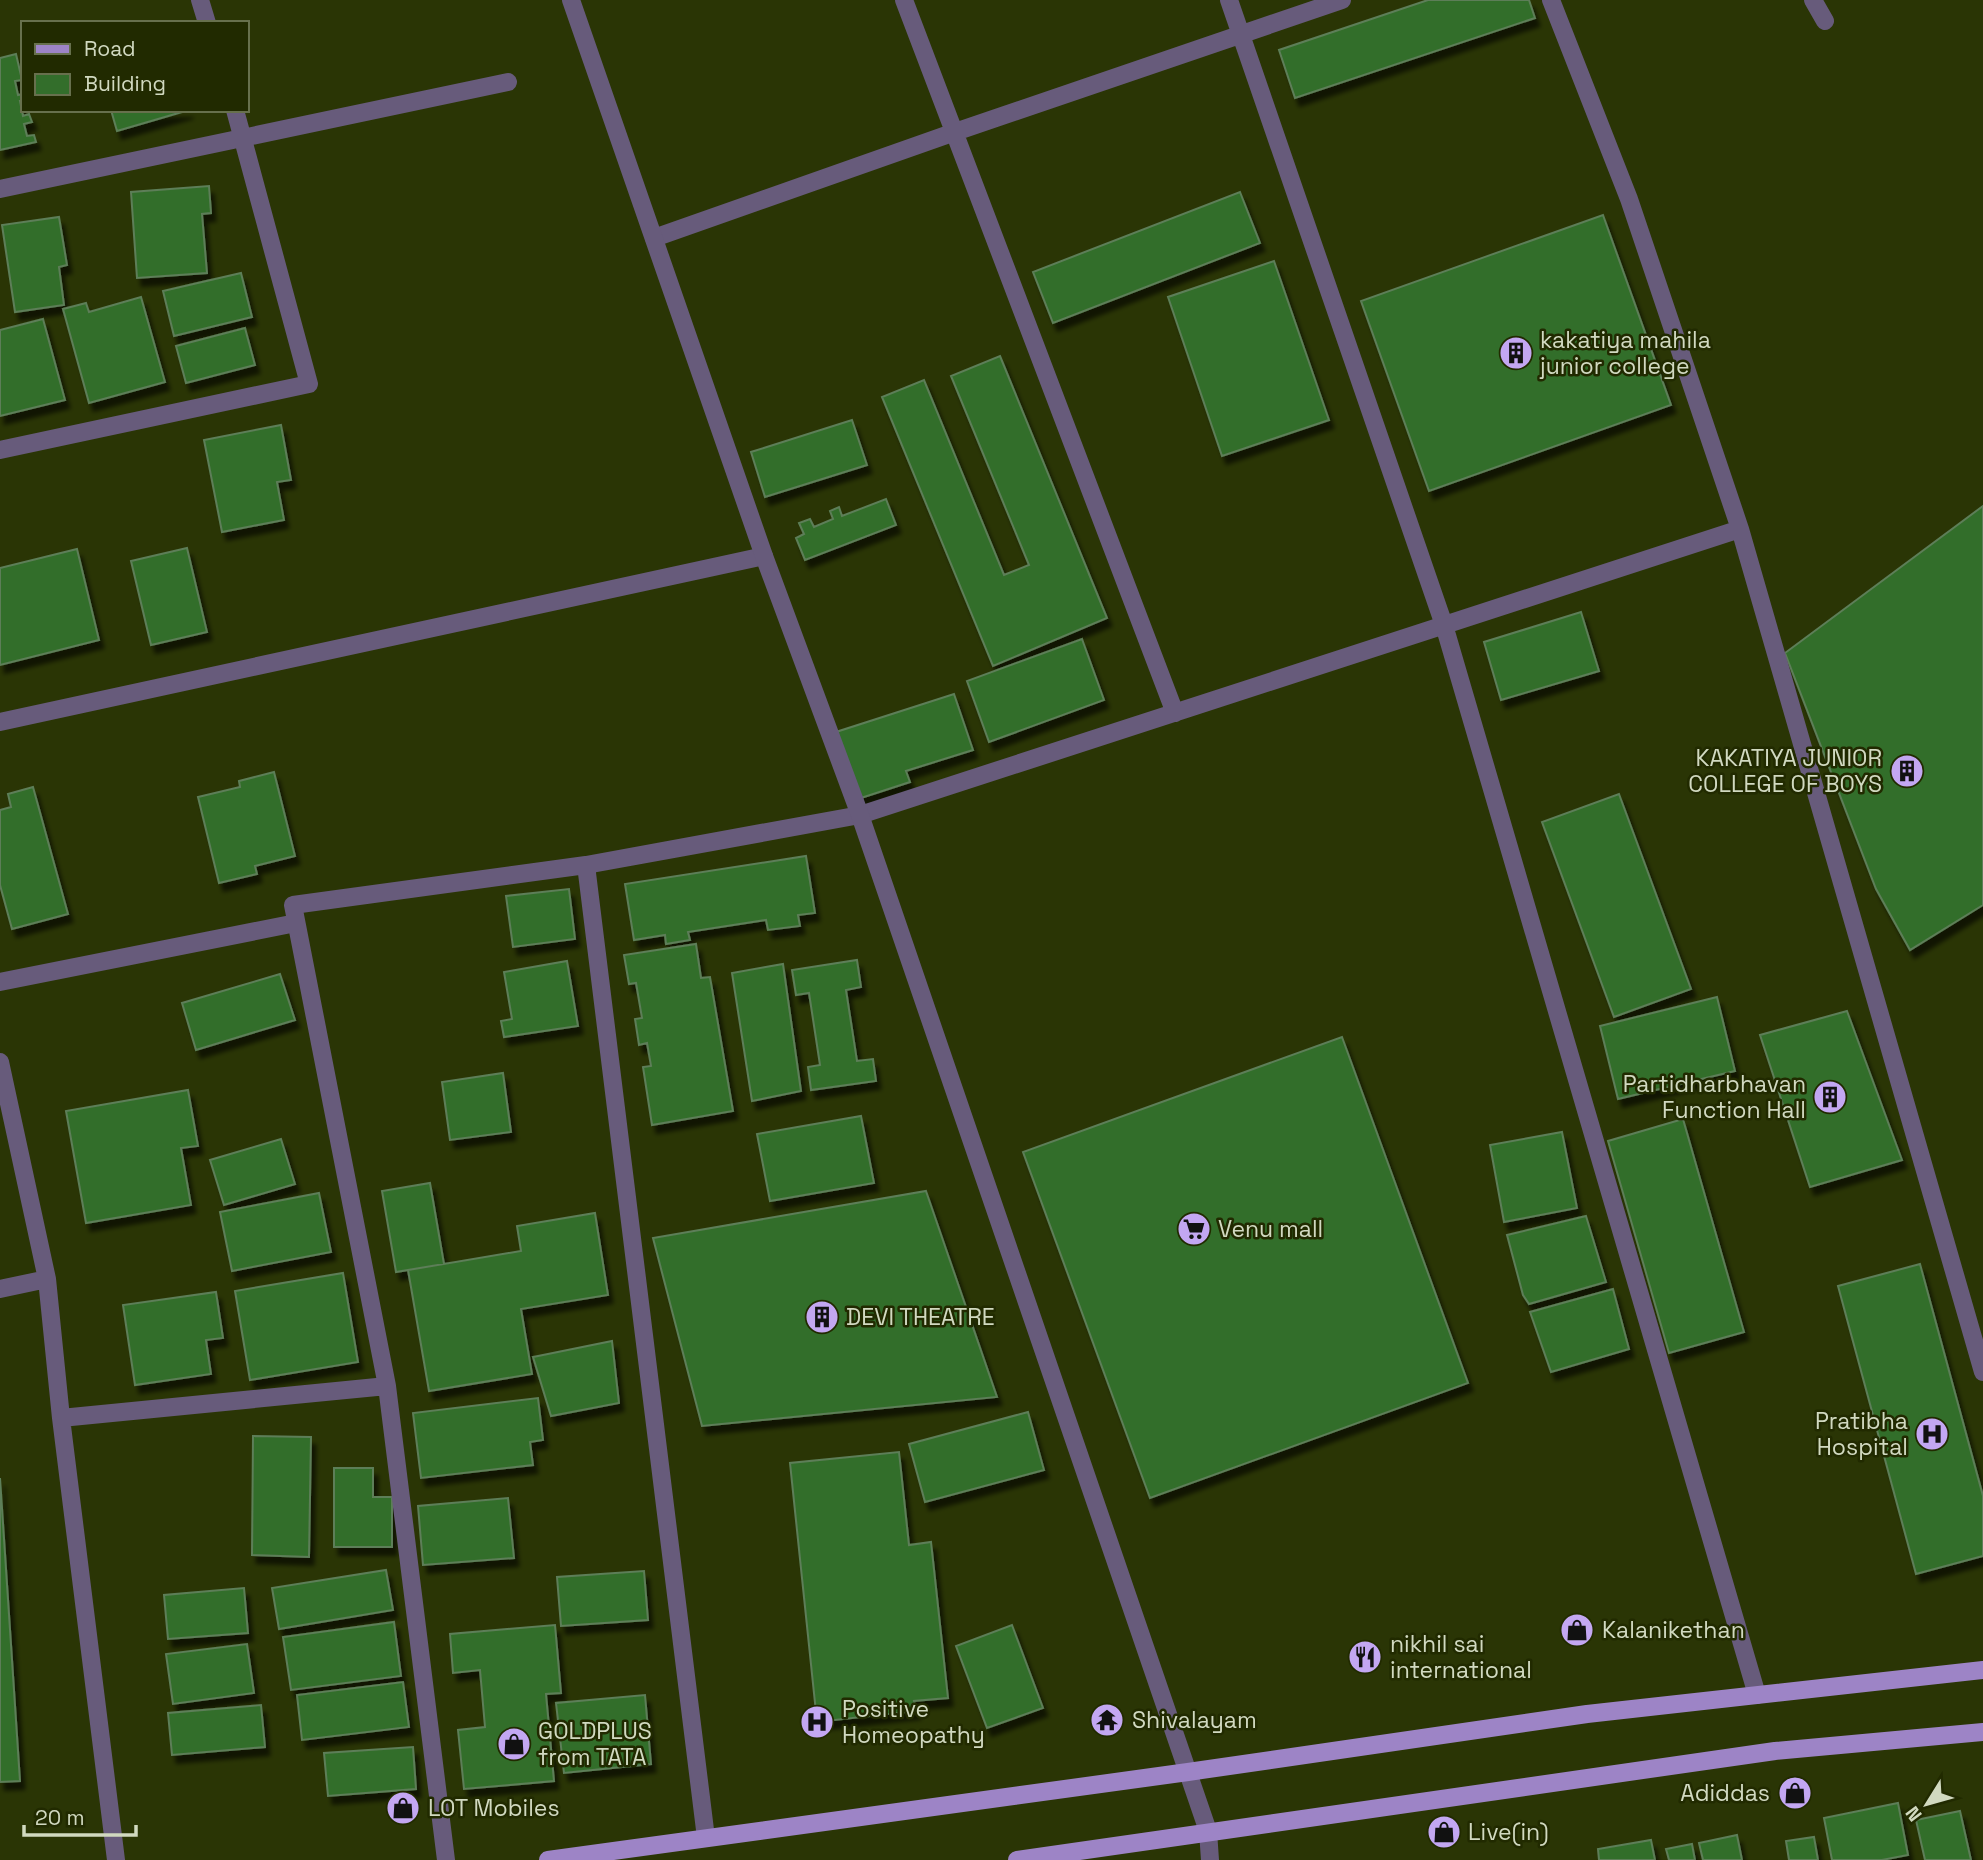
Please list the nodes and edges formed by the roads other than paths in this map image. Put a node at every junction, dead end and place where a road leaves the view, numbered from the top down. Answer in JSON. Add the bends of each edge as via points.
{"nodes":[{"id":1,"x":200,"y":0,"type":"edge"},
{"id":2,"x":571,"y":0,"type":"edge"},
{"id":3,"x":904,"y":0,"type":"edge"},
{"id":4,"x":1228,"y":0,"type":"edge"},
{"id":5,"x":1342,"y":0,"type":"edge"},
{"id":6,"x":1550,"y":0,"type":"edge"},
{"id":7,"x":1813,"y":0,"type":"edge"},
{"id":8,"x":206,"y":21,"type":"edge"},
{"id":9,"x":1825,"y":22,"type":"dead end"},
{"id":10,"x":1242,"y":36,"type":"junction"},
{"id":11,"x":508,"y":82,"type":"dead end"},
{"id":12,"x":236,"y":112,"type":"edge"},
{"id":13,"x":955,"y":132,"type":"junction"},
{"id":14,"x":243,"y":136,"type":"junction"},
{"id":15,"x":0,"y":189,"type":"edge"},
{"id":16,"x":654,"y":238,"type":"junction"},
{"id":17,"x":0,"y":450,"type":"edge"},
{"id":18,"x":1740,"y":529,"type":"junction"},
{"id":19,"x":764,"y":556,"type":"junction"},
{"id":20,"x":1444,"y":625,"type":"junction"},
{"id":21,"x":1175,"y":713,"type":"junction"},
{"id":22,"x":0,"y":722,"type":"edge"},
{"id":23,"x":860,"y":815,"type":"junction"},
{"id":24,"x":586,"y":865,"type":"junction"},
{"id":25,"x":296,"y":923,"type":"junction"},
{"id":26,"x":0,"y":982,"type":"edge"},
{"id":27,"x":0,"y":1062,"type":"edge"},
{"id":28,"x":47,"y":1279,"type":"junction"},
{"id":29,"x":0,"y":1289,"type":"edge"},
{"id":30,"x":1983,"y":1372,"type":"edge"},
{"id":31,"x":387,"y":1386,"type":"junction"},
{"id":32,"x":61,"y":1419,"type":"junction"},
{"id":33,"x":1983,"y":1670,"type":"edge"},
{"id":34,"x":1757,"y":1695,"type":"junction"},
{"id":35,"x":1983,"y":1732,"type":"edge"},
{"id":36,"x":1188,"y":1772,"type":"junction"},
{"id":37,"x":1208,"y":1831,"type":"junction"},
{"id":38,"x":706,"y":1838,"type":"junction"},
{"id":39,"x":116,"y":1860,"type":"edge"},
{"id":40,"x":446,"y":1860,"type":"edge"},
{"id":41,"x":548,"y":1860,"type":"edge"},
{"id":42,"x":1017,"y":1860,"type":"edge"},
{"id":43,"x":1210,"y":1860,"type":"edge"}],
"edges":[{"from":1,"to":8,"type":"street"},
{"from":2,"to":16,"type":"street"},
{"from":3,"to":13,"type":"street"},
{"from":4,"to":10,"type":"street"},
{"from":5,"to":10,"type":"street"},
{"from":6,"to":18,"type":"street","via":[[1629,200]]},
{"from":7,"to":9,"type":"street"},
{"from":10,"to":13,"type":"street"},
{"from":10,"to":20,"type":"street"},
{"from":11,"to":14,"type":"street"},
{"from":12,"to":14,"type":"street"},
{"from":13,"to":16,"type":"street"},
{"from":13,"to":21,"type":"street"},
{"from":14,"to":15,"type":"street"},
{"from":14,"to":17,"type":"street","via":[[309,384]]},
{"from":16,"to":19,"type":"street"},
{"from":18,"to":20,"type":"street"},
{"from":18,"to":30,"type":"street"},
{"from":19,"to":22,"type":"street"},
{"from":19,"to":23,"type":"street"},
{"from":20,"to":21,"type":"street"},
{"from":20,"to":34,"type":"street"},
{"from":21,"to":23,"type":"street"},
{"from":23,"to":24,"type":"street"},
{"from":23,"to":36,"type":"street"},
{"from":24,"to":25,"type":"street","via":[[293,905]]},
{"from":24,"to":38,"type":"street"},
{"from":25,"to":26,"type":"street"},
{"from":25,"to":31,"type":"street"},
{"from":27,"to":28,"type":"street"},
{"from":28,"to":29,"type":"street"},
{"from":28,"to":32,"type":"street"},
{"from":31,"to":32,"type":"street"},
{"from":31,"to":40,"type":"street"},
{"from":32,"to":39,"type":"street"},
{"from":33,"to":34,"type":"main road"},
{"from":34,"to":36,"type":"main road","via":[[1587,1714]]},
{"from":35,"to":37,"type":"main road","via":[[1775,1751]]},
{"from":36,"to":37,"type":"street"},
{"from":36,"to":38,"type":"main road"},
{"from":37,"to":42,"type":"main road"},
{"from":37,"to":43,"type":"street"},
{"from":38,"to":41,"type":"main road"}]}
